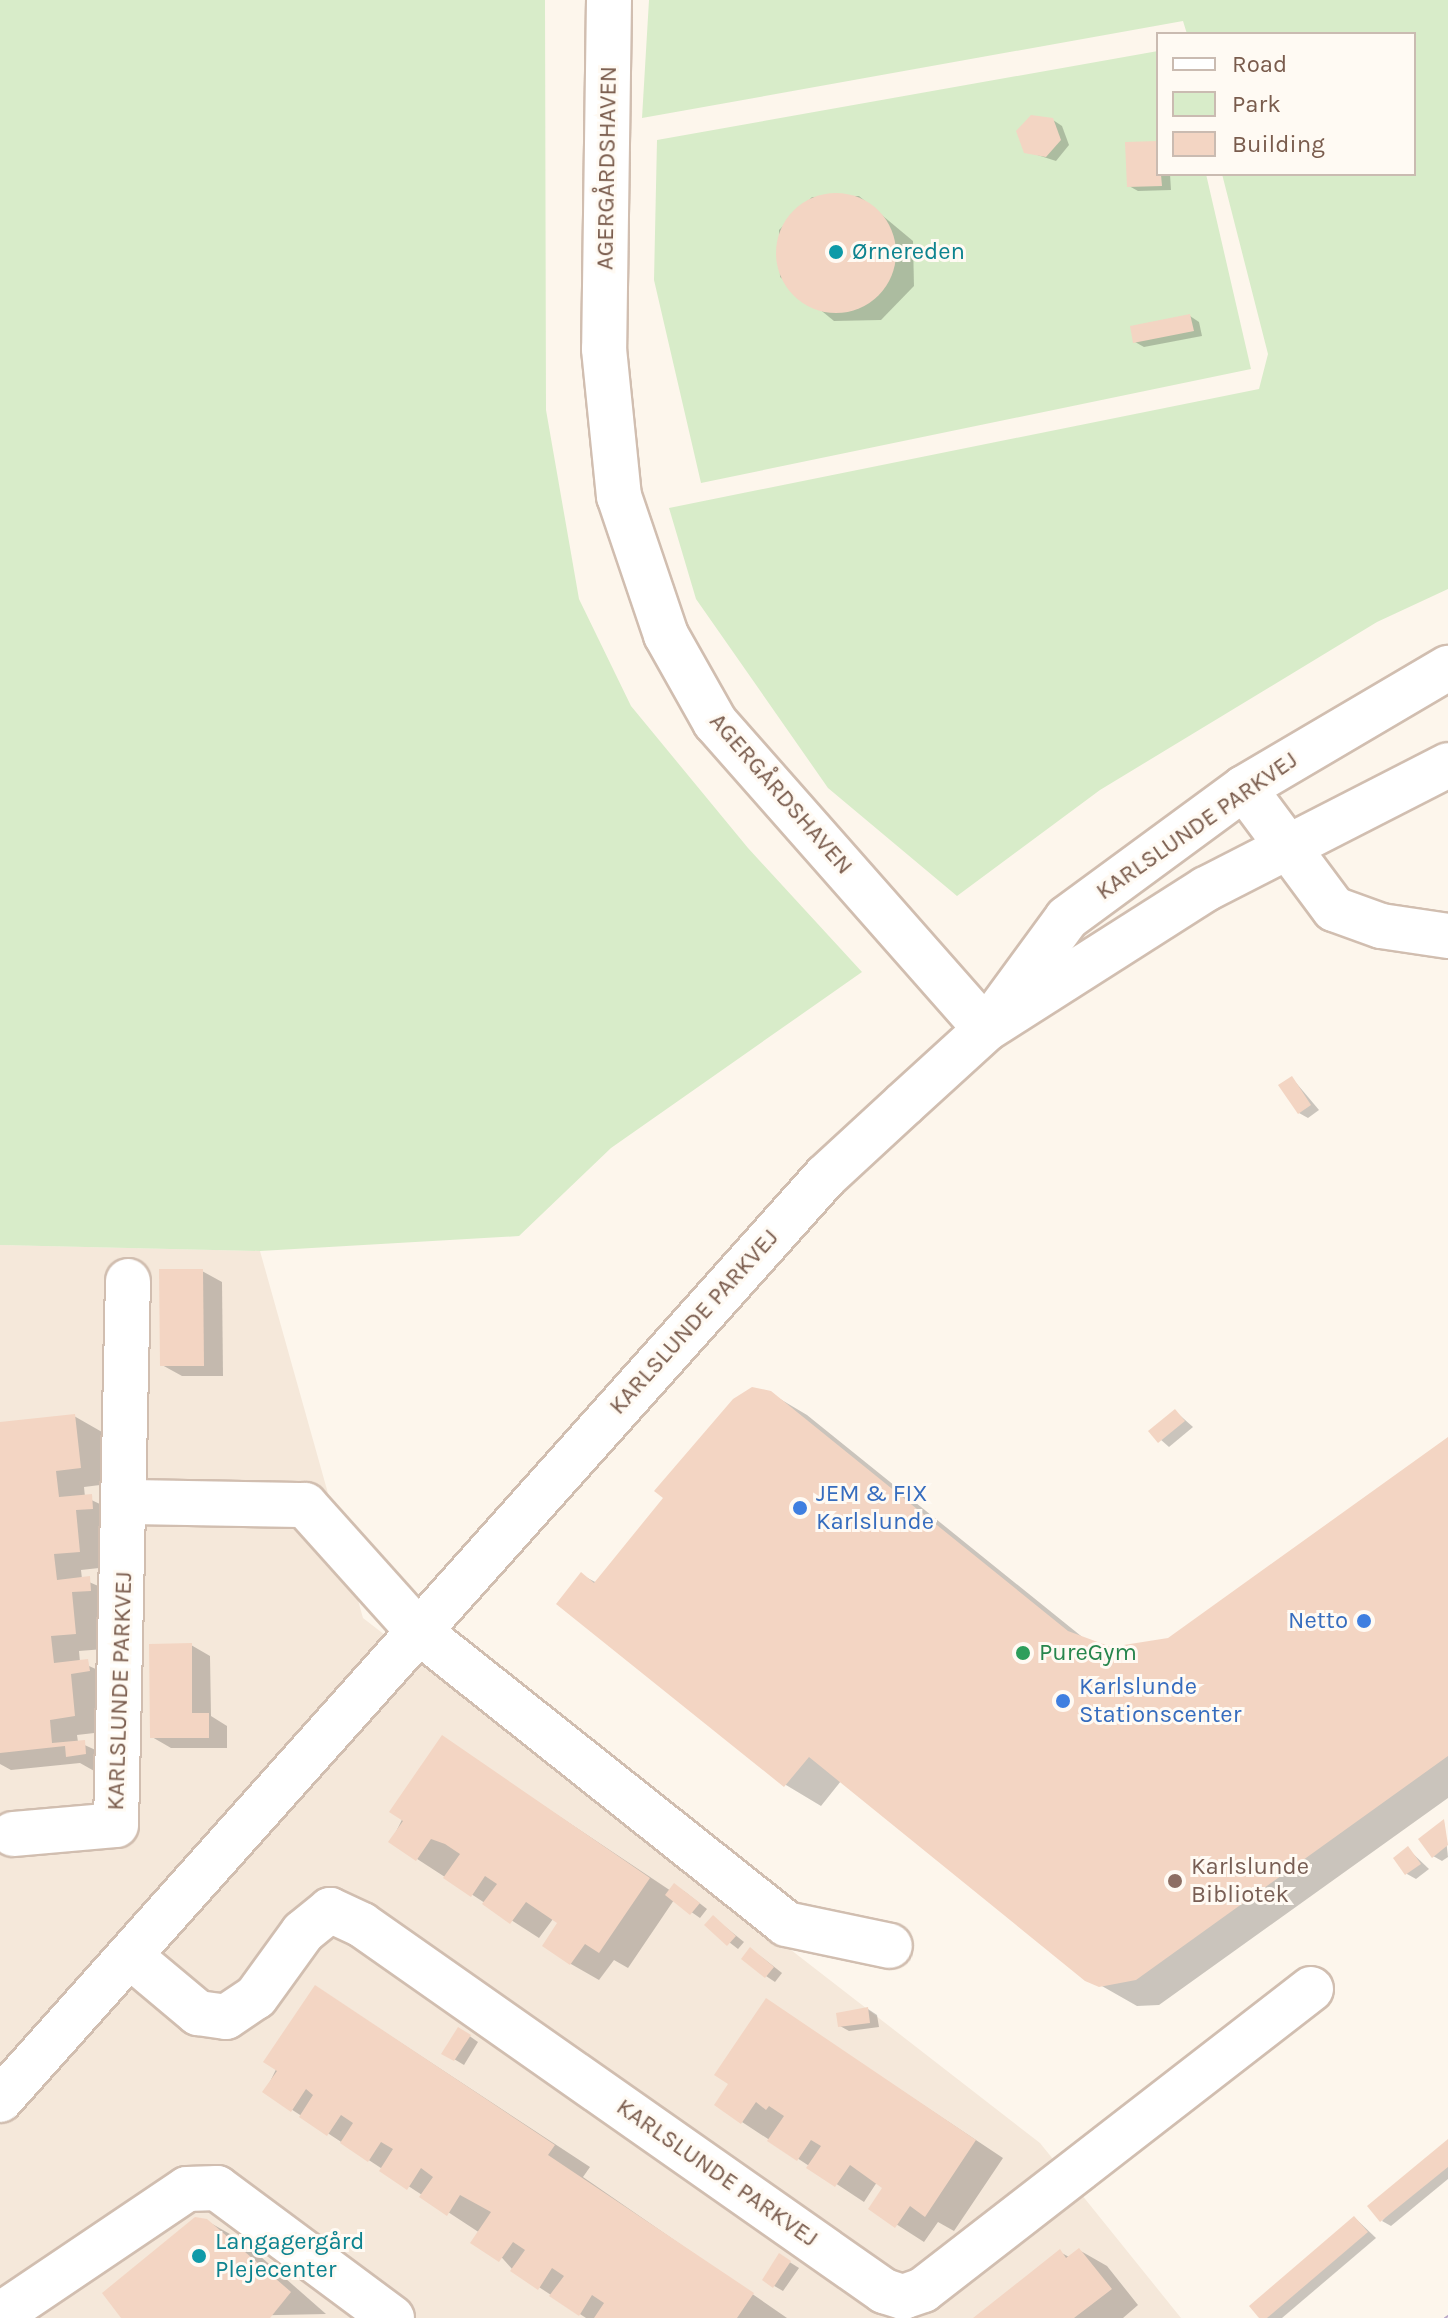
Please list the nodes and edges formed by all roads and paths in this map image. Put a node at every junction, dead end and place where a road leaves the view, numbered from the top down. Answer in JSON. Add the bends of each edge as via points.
{"nodes":[{"id":1,"x":609,"y":0,"type":"edge"},
{"id":2,"x":1448,"y":668,"type":"edge"},
{"id":3,"x":1448,"y":765,"type":"edge"},
{"id":4,"x":1244,"y":788,"type":"junction"},
{"id":5,"x":1286,"y":845,"type":"junction"},
{"id":6,"x":1448,"y":936,"type":"edge"},
{"id":7,"x":986,"y":1029,"type":"junction"},
{"id":8,"x":128,"y":1281,"type":"dead end"},
{"id":9,"x":126,"y":1502,"type":"junction"},
{"id":10,"x":417,"y":1630,"type":"junction"},
{"id":11,"x":13,"y":1834,"type":"dead end"},
{"id":12,"x":890,"y":1946,"type":"dead end"},
{"id":13,"x":130,"y":1956,"type":"junction"},
{"id":14,"x":1311,"y":1989,"type":"dead end"},
{"id":15,"x":0,"y":2100,"type":"edge"},
{"id":16,"x":8,"y":2308,"type":"edge"},
{"id":17,"x":392,"y":2318,"type":"edge"}],
"edges":[{"from":1,"to":7,"type":"street","name":"AGERGÅRDSHAVEN","via":[[604,349],[619,496],[666,635],[715,722]]},
{"from":2,"to":4,"type":"street","name":"KARLSLUNDE PARKVEJ"},
{"from":3,"to":5,"type":"street","name":"KARLSLUNDE PARKVEJ"},
{"from":4,"to":5,"type":"street"},
{"from":4,"to":7,"type":"street","name":"KARLSLUNDE PARKVEJ","via":[[1067,918]]},
{"from":5,"to":6,"type":"street","via":[[1334,909],[1381,926]]},
{"from":5,"to":7,"type":"street","name":"KARLSLUNDE PARKVEJ"},
{"from":7,"to":10,"type":"street","name":"KARLSLUNDE PARKVEJ","via":[[826,1176]]},
{"from":8,"to":9,"type":"street","name":"KARLSLUNDE PARKVEJ"},
{"from":9,"to":10,"type":"street","via":[[305,1505]]},
{"from":9,"to":11,"type":"street","name":"KARLSLUNDE PARKVEJ","via":[[116,1825]]},
{"from":10,"to":12,"type":"street","via":[[786,1924]]},
{"from":10,"to":13,"type":"street","name":"KARLSLUNDE PARKVEJ"},
{"from":13,"to":14,"type":"street","name":"KARLSLUNDE PARKVEJ","via":[[198,2013],[226,2017],[256,1997],[303,1932],[330,1910],[362,1925],[884,2291],[903,2297],[923,2290]]},
{"from":13,"to":15,"type":"street","name":"KARLSLUNDE PARKVEJ"},
{"from":16,"to":17,"type":"street","via":[[187,2189],[217,2188]]}]}
